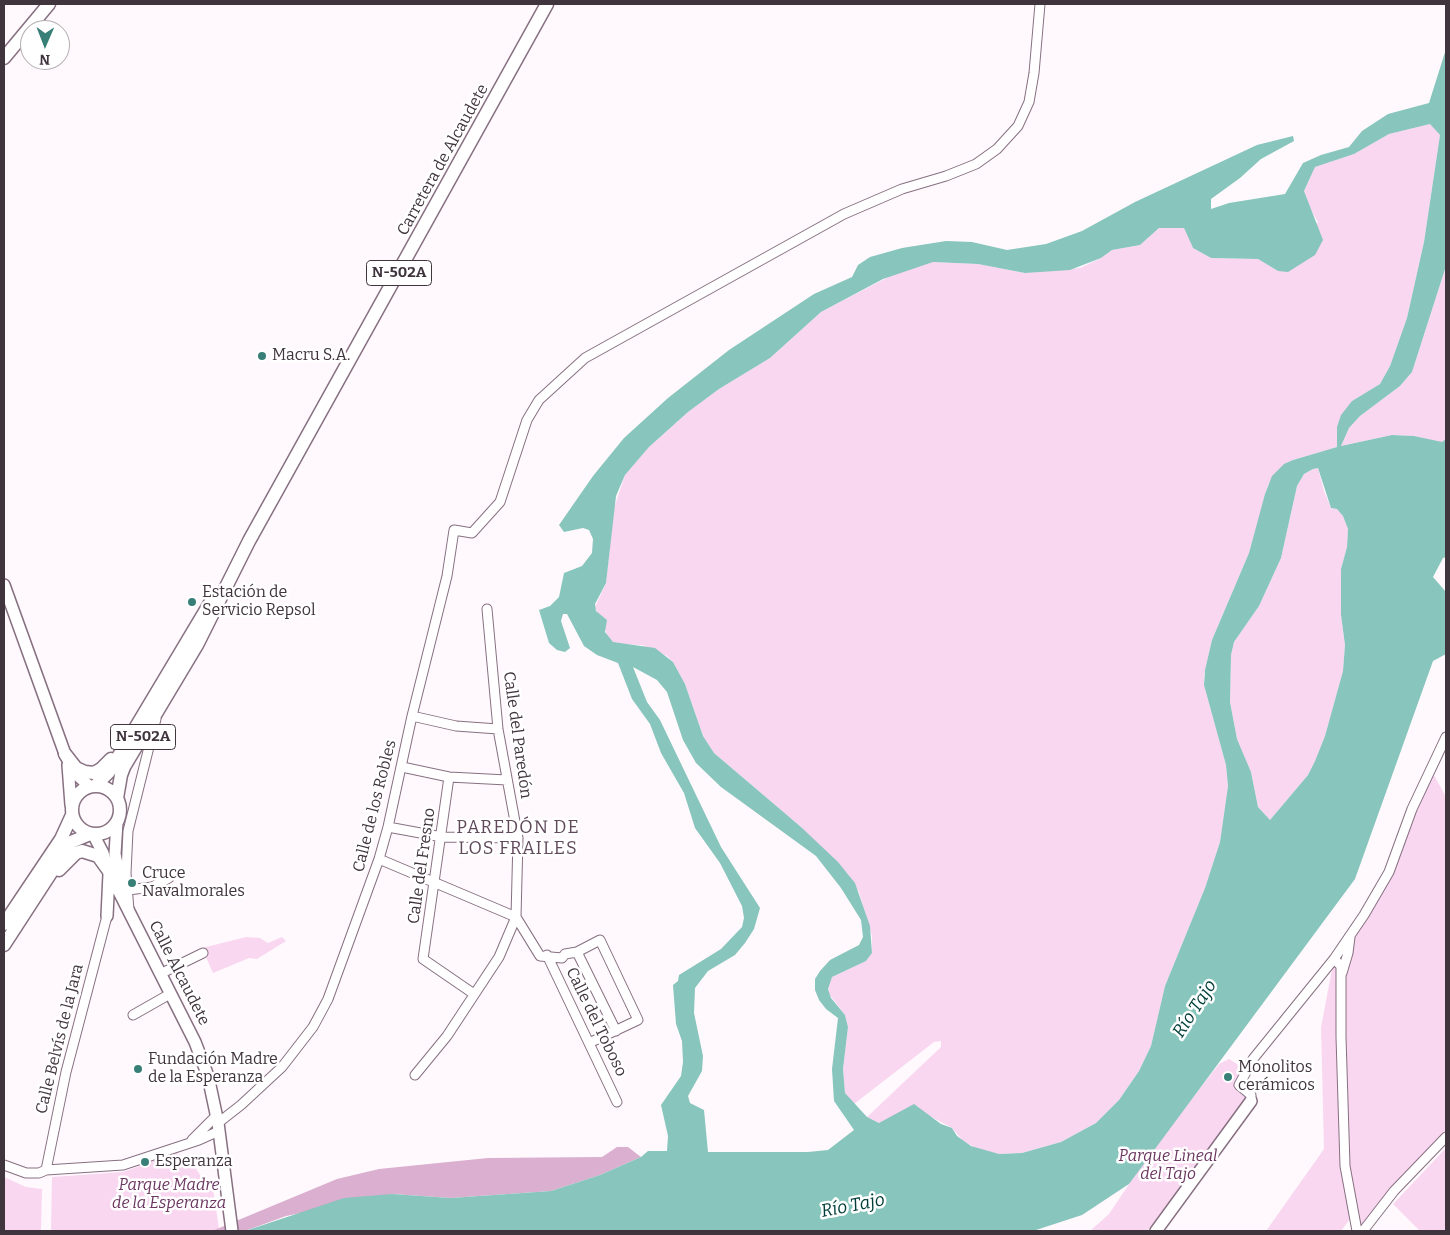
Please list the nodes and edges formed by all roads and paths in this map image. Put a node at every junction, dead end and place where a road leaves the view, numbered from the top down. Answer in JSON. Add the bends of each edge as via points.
{"nodes":[{"id":1,"x":49,"y":4,"type":"edge"},
{"id":2,"x":547,"y":4,"type":"edge"},
{"id":3,"x":1040,"y":4,"type":"edge"},
{"id":4,"x":4,"y":58,"type":"edge"},
{"id":5,"x":249,"y":541,"type":"junction"},
{"id":6,"x":4,"y":585,"type":"edge"},
{"id":7,"x":487,"y":608,"type":"dead end"},
{"id":8,"x":157,"y":714,"type":"junction"},
{"id":9,"x":412,"y":716,"type":"junction"},
{"id":10,"x":133,"y":729,"type":"junction"},
{"id":11,"x":498,"y":729,"type":"junction"},
{"id":12,"x":1446,"y":737,"type":"edge"},
{"id":13,"x":65,"y":754,"type":"junction"},
{"id":14,"x":402,"y":767,"type":"junction"},
{"id":15,"x":449,"y":777,"type":"junction"},
{"id":16,"x":507,"y":780,"type":"junction"},
{"id":17,"x":92,"y":786,"type":"junction"},
{"id":18,"x":117,"y":798,"type":"junction"},
{"id":19,"x":72,"y":810,"type":"junction"},
{"id":20,"x":117,"y":822,"type":"junction"},
{"id":21,"x":388,"y":827,"type":"junction"},
{"id":22,"x":92,"y":834,"type":"junction"},
{"id":23,"x":442,"y":837,"type":"junction"},
{"id":24,"x":518,"y":838,"type":"junction"},
{"id":25,"x":380,"y":859,"type":"junction"},
{"id":26,"x":108,"y":870,"type":"junction"},
{"id":27,"x":169,"y":878,"type":"dead end"},
{"id":28,"x":435,"y":883,"type":"junction"},
{"id":29,"x":125,"y":892,"type":"junction"},
{"id":30,"x":34,"y":898,"type":"junction"},
{"id":31,"x":130,"y":912,"type":"junction"},
{"id":32,"x":107,"y":916,"type":"junction"},
{"id":33,"x":516,"y":917,"type":"junction"},
{"id":34,"x":4,"y":924,"type":"edge"},
{"id":35,"x":1350,"y":936,"type":"junction"},
{"id":36,"x":4,"y":945,"type":"edge"},
{"id":37,"x":577,"y":952,"type":"junction"},
{"id":38,"x":203,"y":953,"type":"dead end"},
{"id":39,"x":547,"y":955,"type":"junction"},
{"id":40,"x":1334,"y":959,"type":"junction"},
{"id":41,"x":160,"y":974,"type":"junction"},
{"id":42,"x":1341,"y":975,"type":"junction"},
{"id":43,"x":170,"y":994,"type":"junction"},
{"id":44,"x":474,"y":994,"type":"junction"},
{"id":45,"x":133,"y":1015,"type":"dead end"},
{"id":46,"x":616,"y":1031,"type":"junction"},
{"id":47,"x":589,"y":1043,"type":"junction"},
{"id":48,"x":415,"y":1075,"type":"dead end"},
{"id":49,"x":1251,"y":1101,"type":"joint"},
{"id":50,"x":617,"y":1102,"type":"dead end"},
{"id":51,"x":218,"y":1120,"type":"junction"},
{"id":52,"x":1446,"y":1137,"type":"edge"},
{"id":53,"x":188,"y":1143,"type":"junction"},
{"id":54,"x":4,"y":1165,"type":"edge"},
{"id":55,"x":46,"y":1170,"type":"junction"},
{"id":56,"x":232,"y":1231,"type":"edge"},
{"id":57,"x":1156,"y":1231,"type":"edge"},
{"id":58,"x":1358,"y":1231,"type":"edge"},
{"id":59,"x":1363,"y":1231,"type":"edge"}],
"edges":[{"from":1,"to":4,"type":"main road"},
{"from":2,"to":5,"type":"main road","name":"Carretera de Alcaudete","number":"N-502A"},
{"from":3,"to":9,"type":"street","name":"Calle de los Robles","via":[[1029,102],[1018,126],[997,148],[976,164],[902,189],[844,214],[585,358],[539,400],[528,420],[500,502],[472,533],[454,530],[447,576]]},
{"from":5,"to":8,"type":"main road","name":"Carretera de Alcaudete","number":"N-502A"},
{"from":5,"to":10,"type":"main road","name":"Carretera de Alcaudete","number":"N-502A"},
{"from":6,"to":13,"type":"main road"},
{"from":7,"to":11,"type":"street","name":"Calle del Paredón"},
{"from":8,"to":18,"type":"main road","name":"Carretera de Alcaudete","number":"N-502A","via":[[124,767]]},
{"from":8,"to":29,"type":"street","name":"Calle Alcaudete","via":[[128,831]]},
{"from":9,"to":11,"type":"street","via":[[456,726]]},
{"from":9,"to":14,"type":"street","name":"Calle de los Robles"},
{"from":10,"to":13,"type":"main road","via":[[109,761],[94,772],[76,768]]},
{"from":10,"to":17,"type":"main road","name":"Carretera de Alcaudete","number":"N-502A","via":[[109,772]]},
{"from":11,"to":16,"type":"street","name":"Calle del Paredón"},
{"from":12,"to":35,"type":"street","via":[[1412,810],[1389,872]]},
{"from":13,"to":17,"type":"main road","via":[[74,772]]},
{"from":13,"to":19,"type":"main road"},
{"from":14,"to":15,"type":"street"},
{"from":14,"to":21,"type":"street","name":"Calle de los Robles"},
{"from":15,"to":16,"type":"street"},
{"from":15,"to":23,"type":"street","name":"Calle del Fresno"},
{"from":16,"to":24,"type":"street","name":"Calle del Paredón"},
{"from":17,"to":18,"type":"main road","via":[[108,789]]},
{"from":17,"to":19,"type":"main road","name":"Carretera de Alcaudete","number":"N-502A","via":[[76,795]]},
{"from":18,"to":20,"type":"main road","name":"Carretera de Alcaudete","number":"N-502A","via":[[120,810]]},
{"from":19,"to":22,"type":"main road","via":[[78,827]]},
{"from":19,"to":34,"type":"main road","number":"N-502A","via":[[61,839]]},
{"from":20,"to":22,"type":"main road","via":[[109,830]]},
{"from":20,"to":29,"type":"main road","name":"Calle Alcaudete","via":[[115,854]]},
{"from":21,"to":23,"type":"street"},
{"from":21,"to":25,"type":"street","name":"Calle de los Robles"},
{"from":22,"to":26,"type":"main road","name":"Calle Alcaudete","via":[[103,852]]},
{"from":22,"to":30,"type":"main road","via":[[71,842]]},
{"from":23,"to":24,"type":"street"},
{"from":23,"to":28,"type":"street","name":"Calle del Fresno"},
{"from":24,"to":33,"type":"street","name":"Calle del Paredón"},
{"from":25,"to":28,"type":"street"},
{"from":25,"to":51,"type":"street","name":"Calle de los Robles","via":[[328,999],[313,1027],[282,1067],[233,1112]]},
{"from":26,"to":29,"type":"main road","name":"Calle Alcaudete"},
{"from":26,"to":30,"type":"main road","via":[[92,853],[76,853]]},
{"from":26,"to":32,"type":"main road"},
{"from":27,"to":29,"type":"street","via":[[152,887]]},
{"from":28,"to":33,"type":"street"},
{"from":28,"to":44,"type":"street","name":"Calle del Fresno","via":[[423,959]]},
{"from":29,"to":31,"type":"main road","name":"Calle Alcaudete"},
{"from":29,"to":32,"type":"main road"},
{"from":30,"to":36,"type":"main road"},
{"from":31,"to":32,"type":"main road","via":[[119,908]]},
{"from":31,"to":41,"type":"main road","name":"Calle Alcaudete"},
{"from":32,"to":55,"type":"street","name":"Calle Belvís de la Jara","via":[[66,1072]]},
{"from":33,"to":39,"type":"street","via":[[540,956]]},
{"from":33,"to":44,"type":"street","name":"Calle del Paredón","via":[[498,957]]},
{"from":35,"to":40,"type":"street"},
{"from":35,"to":42,"type":"street"},
{"from":37,"to":39,"type":"street","via":[[562,958]]},
{"from":37,"to":46,"type":"street"},
{"from":37,"to":46,"type":"street","via":[[600,940],[638,1020]]},
{"from":38,"to":41,"type":"street"},
{"from":39,"to":47,"type":"street","name":"Calle del Toboso"},
{"from":40,"to":42,"type":"street","via":[[1341,966]]},
{"from":40,"to":49,"type":"street","via":[[1253,1059],[1238,1085],[1251,1095]]},
{"from":41,"to":43,"type":"main road","name":"Calle Alcaudete"},
{"from":42,"to":58,"type":"street","via":[[1345,1166]]},
{"from":43,"to":45,"type":"street"},
{"from":43,"to":51,"type":"main road","name":"Calle Alcaudete","via":[[195,1042],[208,1076]]},
{"from":44,"to":48,"type":"street","name":"Calle del Paredón","via":[[447,1036]]},
{"from":46,"to":47,"type":"street"},
{"from":47,"to":50,"type":"street","name":"Calle del Toboso"},
{"from":49,"to":57,"type":"main road"},
{"from":51,"to":53,"type":"street"},
{"from":51,"to":53,"type":"street"},
{"from":51,"to":56,"type":"main road","name":"Calle Alcaudete"},
{"from":52,"to":59,"type":"street","via":[[1394,1191]]},
{"from":53,"to":55,"type":"street","via":[[124,1165]]},
{"from":54,"to":55,"type":"street","via":[[26,1174]]}]}
